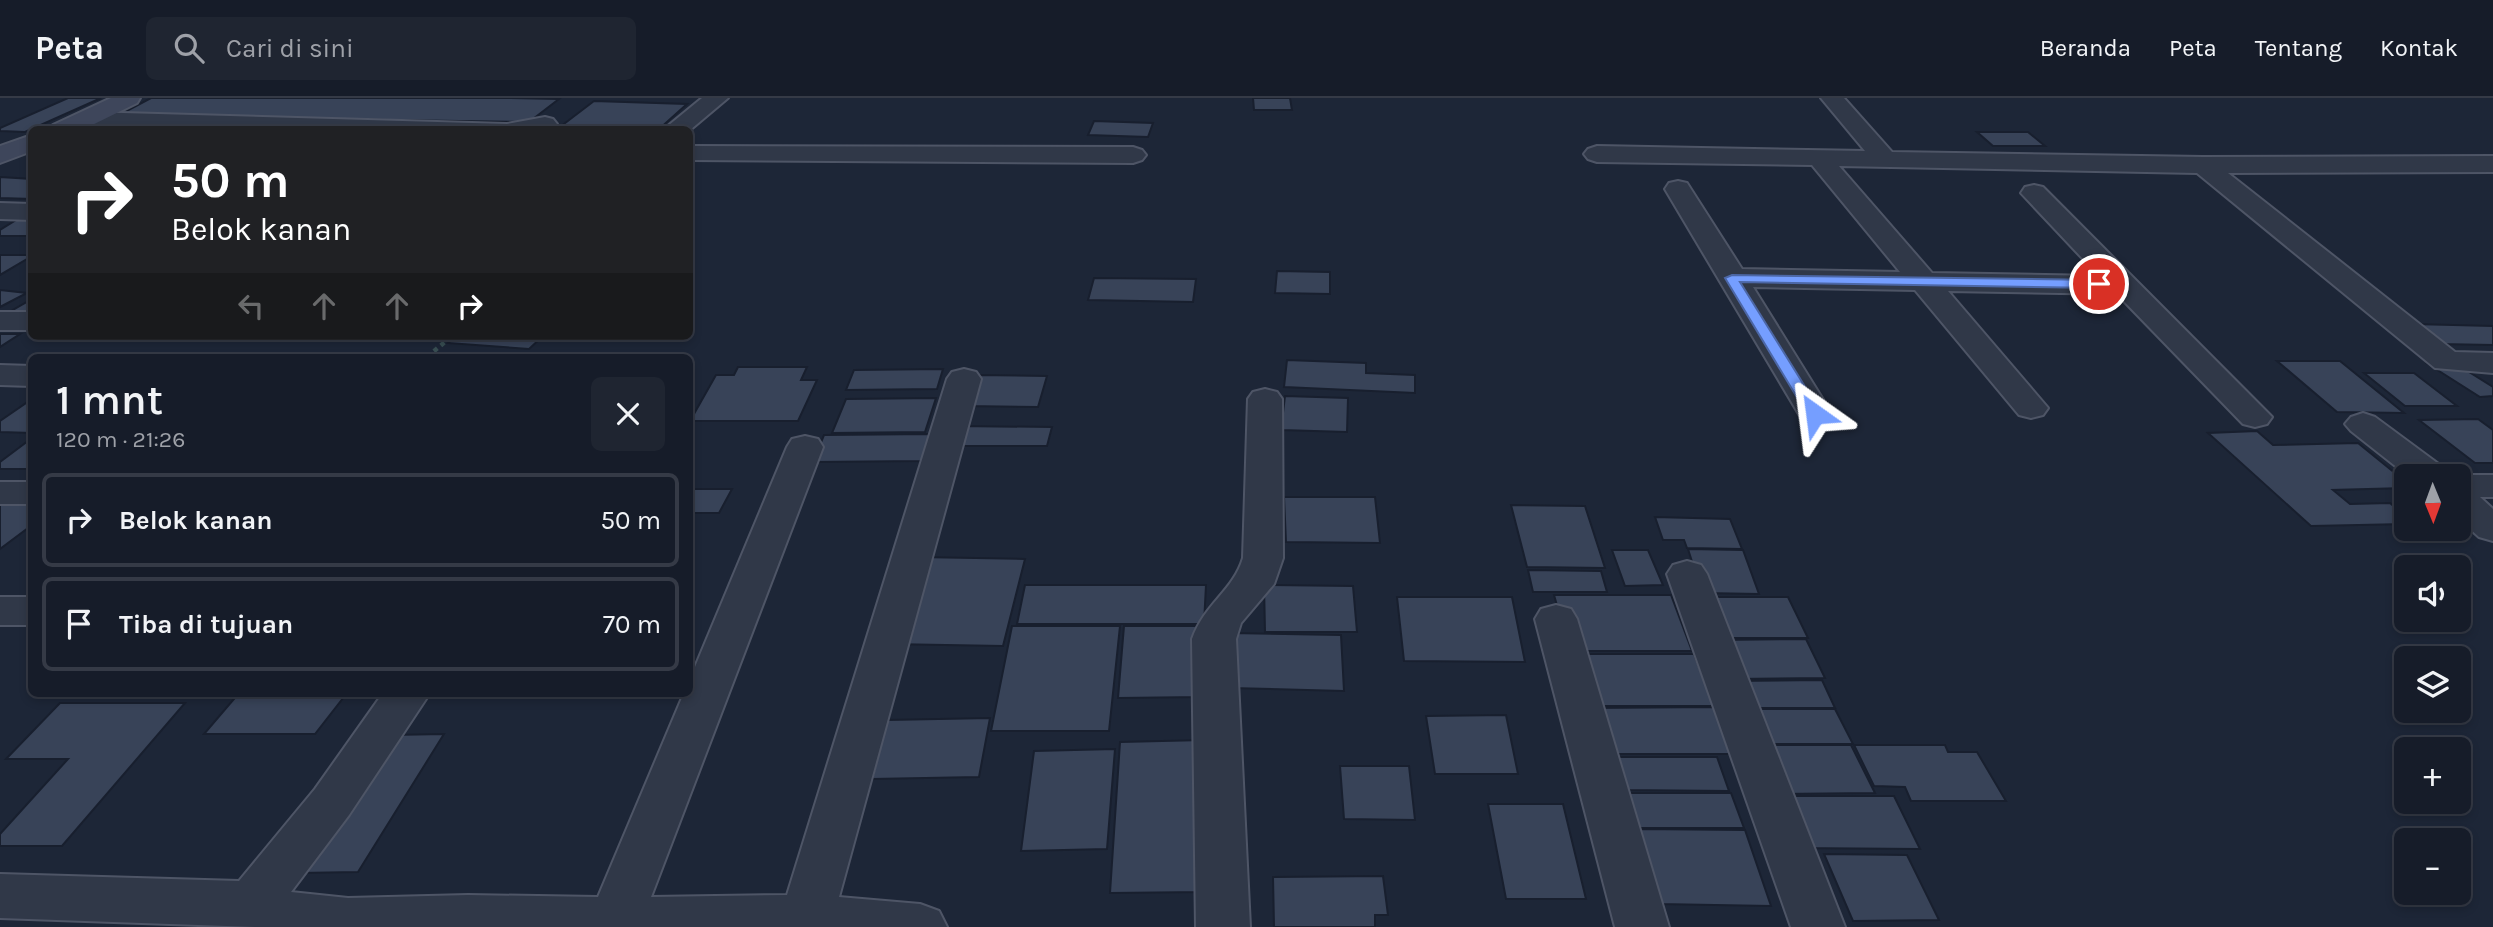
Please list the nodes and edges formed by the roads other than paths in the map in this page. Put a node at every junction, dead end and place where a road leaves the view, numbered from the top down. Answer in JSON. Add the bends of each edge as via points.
{"nodes":[{"id":1,"x":129,"y":98,"type":"edge"},
{"id":2,"x":717,"y":98,"type":"edge"},
{"id":3,"x":1832,"y":98,"type":"edge"},
{"id":4,"x":87,"y":119,"type":"junction"},
{"id":5,"x":545,"y":124,"type":"dead end"},
{"id":6,"x":70,"y":126,"type":"edge"},
{"id":7,"x":352,"y":126,"type":"edge"},
{"id":8,"x":533,"y":126,"type":"edge"},
{"id":9,"x":680,"y":126,"type":"edge"},
{"id":10,"x":28,"y":144,"type":"edge"},
{"id":11,"x":693,"y":153,"type":"edge"},
{"id":12,"x":1597,"y":154,"type":"dead end"},
{"id":13,"x":0,"y":155,"type":"edge"},
{"id":14,"x":1133,"y":155,"type":"dead end"},
{"id":15,"x":1818,"y":157,"type":"junction"},
{"id":16,"x":1884,"y":158,"type":"junction"},
{"id":17,"x":2493,"y":164,"type":"edge"},
{"id":18,"x":2203,"y":165,"type":"junction"},
{"id":19,"x":1678,"y":189,"type":"dead end"},
{"id":20,"x":2034,"y":193,"type":"dead end"},
{"id":21,"x":0,"y":212,"type":"edge"},
{"id":22,"x":28,"y":212,"type":"edge"},
{"id":23,"x":1732,"y":278,"type":"junction"},
{"id":24,"x":1923,"y":281,"type":"junction"},
{"id":25,"x":2124,"y":285,"type":"junction"},
{"id":26,"x":0,"y":321,"type":"edge"},
{"id":27,"x":28,"y":321,"type":"edge"},
{"id":28,"x":2493,"y":363,"type":"edge"},
{"id":29,"x":0,"y":375,"type":"edge"},
{"id":30,"x":28,"y":376,"type":"edge"},
{"id":31,"x":964,"y":379,"type":"dead end"},
{"id":32,"x":1265,"y":399,"type":"dead end"},
{"id":33,"x":2032,"y":408,"type":"dead end"},
{"id":34,"x":1815,"y":414,"type":"dead end"},
{"id":35,"x":2255,"y":417,"type":"dead end"},
{"id":36,"x":2363,"y":424,"type":"dead end"},
{"id":37,"x":806,"y":447,"type":"dead end"},
{"id":38,"x":2415,"y":464,"type":"edge"},
{"id":39,"x":2471,"y":486,"type":"edge"},
{"id":40,"x":2493,"y":486,"type":"edge"},
{"id":41,"x":0,"y":493,"type":"edge"},
{"id":42,"x":28,"y":493,"type":"edge"},
{"id":43,"x":2471,"y":510,"type":"edge"},
{"id":44,"x":2493,"y":529,"type":"edge"},
{"id":45,"x":1687,"y":574,"type":"dead end"},
{"id":46,"x":0,"y":611,"type":"edge"},
{"id":47,"x":28,"y":611,"type":"edge"},
{"id":48,"x":1556,"y":620,"type":"dead end"},
{"id":49,"x":404,"y":697,"type":"edge"},
{"id":50,"x":0,"y":896,"type":"edge"},
{"id":51,"x":252,"y":904,"type":"junction"},
{"id":52,"x":155,"y":915,"type":"edge"},
{"id":53,"x":807,"y":917,"type":"junction"},
{"id":54,"x":615,"y":920,"type":"junction"},
{"id":55,"x":920,"y":927,"type":"edge"},
{"id":56,"x":1223,"y":927,"type":"edge"},
{"id":57,"x":1642,"y":927,"type":"edge"},
{"id":58,"x":1818,"y":927,"type":"edge"}],
"edges":[{"from":1,"to":4,"type":"street"},
{"from":2,"to":9,"type":"street"},
{"from":3,"to":16,"type":"street"},
{"from":4,"to":6,"type":"street"},
{"from":4,"to":7,"type":"street"},
{"from":5,"to":8,"type":"street"},
{"from":10,"to":13,"type":"street"},
{"from":11,"to":14,"type":"street"},
{"from":12,"to":15,"type":"street"},
{"from":15,"to":16,"type":"street"},
{"from":15,"to":24,"type":"street"},
{"from":16,"to":18,"type":"street"},
{"from":17,"to":18,"type":"street"},
{"from":18,"to":28,"type":"street","via":[[2447,361]]},
{"from":19,"to":23,"type":"street"},
{"from":20,"to":25,"type":"street"},
{"from":21,"to":22,"type":"street"},
{"from":23,"to":24,"type":"street"},
{"from":23,"to":34,"type":"street"},
{"from":24,"to":25,"type":"street"},
{"from":24,"to":33,"type":"street"},
{"from":25,"to":35,"type":"street"},
{"from":26,"to":27,"type":"street"},
{"from":29,"to":30,"type":"street"},
{"from":31,"to":53,"type":"street"},
{"from":32,"to":56,"type":"street","via":[[1260,576],[1249,593],[1226,610],[1214,639]]},
{"from":36,"to":38,"type":"street"},
{"from":37,"to":54,"type":"street"},
{"from":39,"to":40,"type":"street"},
{"from":41,"to":42,"type":"street"},
{"from":43,"to":44,"type":"street"},
{"from":45,"to":58,"type":"street"},
{"from":46,"to":47,"type":"street"},
{"from":48,"to":57,"type":"street"},
{"from":49,"to":51,"type":"street","via":[[332,802]]},
{"from":50,"to":52,"type":"street"},
{"from":51,"to":52,"type":"street"},
{"from":51,"to":54,"type":"street","via":[[273,913],[390,922],[446,918]]},
{"from":53,"to":54,"type":"street"},
{"from":53,"to":55,"type":"street"}]}
